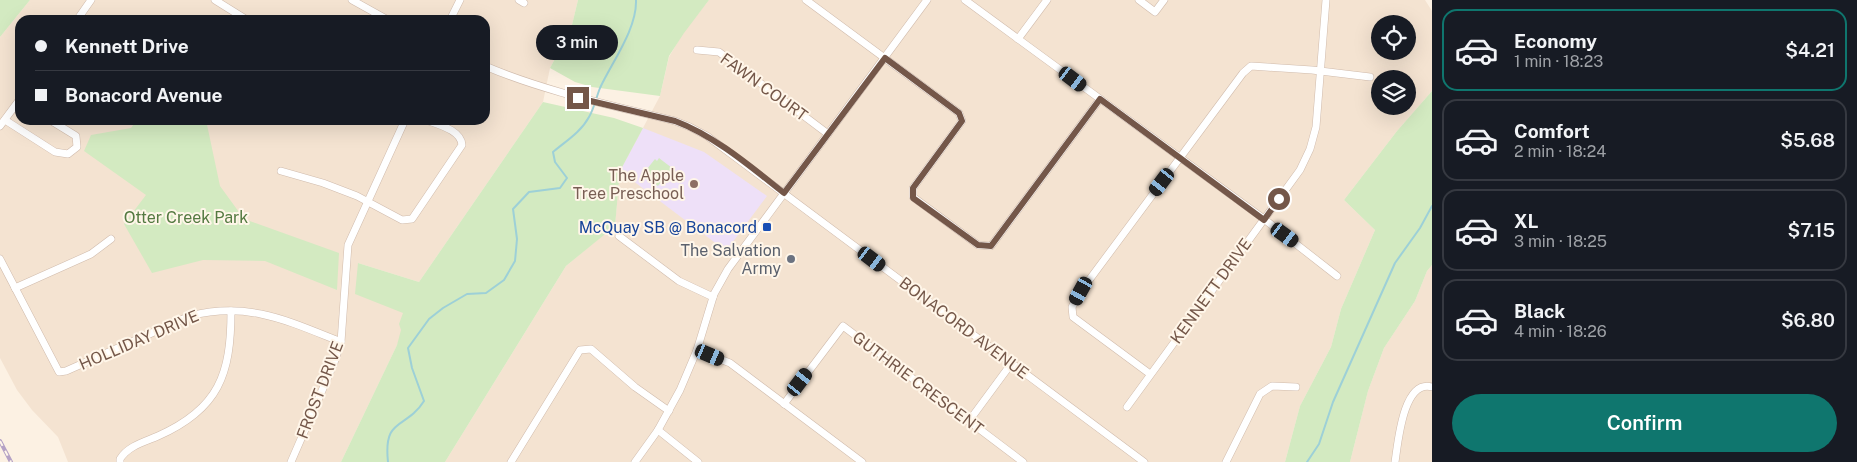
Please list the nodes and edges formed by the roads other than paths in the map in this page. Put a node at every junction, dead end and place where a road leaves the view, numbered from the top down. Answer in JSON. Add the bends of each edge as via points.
{"nodes":[{"id":1,"x":91,"y":0,"type":"edge"},
{"id":2,"x":215,"y":0,"type":"edge"},
{"id":3,"x":352,"y":0,"type":"edge"},
{"id":4,"x":460,"y":0,"type":"edge"},
{"id":5,"x":806,"y":0,"type":"edge"},
{"id":6,"x":927,"y":0,"type":"edge"},
{"id":7,"x":965,"y":0,"type":"edge"},
{"id":8,"x":1047,"y":0,"type":"edge"},
{"id":9,"x":1139,"y":0,"type":"edge"},
{"id":10,"x":1164,"y":0,"type":"edge"},
{"id":11,"x":1326,"y":0,"type":"edge"},
{"id":12,"x":80,"y":15,"type":"edge"},
{"id":13,"x":239,"y":15,"type":"edge"},
{"id":14,"x":379,"y":15,"type":"edge"},
{"id":15,"x":452,"y":15,"type":"edge"},
{"id":16,"x":1018,"y":39,"type":"junction"},
{"id":17,"x":697,"y":50,"type":"dead end"},
{"id":18,"x":885,"y":58,"type":"junction"},
{"id":19,"x":490,"y":68,"type":"edge"},
{"id":20,"x":1321,"y":71,"type":"junction"},
{"id":21,"x":1370,"y":77,"type":"dead end"},
{"id":22,"x":1100,"y":99,"type":"junction"},
{"id":23,"x":15,"y":107,"type":"edge"},
{"id":24,"x":5,"y":120,"type":"junction"},
{"id":25,"x":58,"y":125,"type":"edge"},
{"id":26,"x":403,"y":125,"type":"edge"},
{"id":27,"x":438,"y":125,"type":"edge"},
{"id":28,"x":0,"y":126,"type":"edge"},
{"id":29,"x":828,"y":134,"type":"junction"},
{"id":30,"x":1180,"y":158,"type":"junction"},
{"id":31,"x":281,"y":171,"type":"dead end"},
{"id":32,"x":784,"y":193,"type":"junction"},
{"id":33,"x":367,"y":201,"type":"junction"},
{"id":34,"x":1264,"y":220,"type":"junction"},
{"id":35,"x":619,"y":236,"type":"dead end"},
{"id":36,"x":111,"y":239,"type":"dead end"},
{"id":37,"x":0,"y":260,"type":"edge"},
{"id":38,"x":1337,"y":276,"type":"dead end"},
{"id":39,"x":14,"y":288,"type":"junction"},
{"id":40,"x":713,"y":297,"type":"junction"},
{"id":41,"x":231,"y":311,"type":"junction"},
{"id":42,"x":341,"y":342,"type":"junction"},
{"id":43,"x":697,"y":350,"type":"junction"},
{"id":44,"x":1011,"y":364,"type":"junction"},
{"id":45,"x":1150,"y":374,"type":"junction"},
{"id":46,"x":1296,"y":387,"type":"dead end"},
{"id":47,"x":1432,"y":387,"type":"edge"},
{"id":48,"x":784,"y":404,"type":"junction"},
{"id":49,"x":1126,"y":407,"type":"dead end"},
{"id":50,"x":669,"y":411,"type":"junction"},
{"id":51,"x":969,"y":421,"type":"junction"},
{"id":52,"x":658,"y":430,"type":"junction"},
{"id":53,"x":120,"y":462,"type":"edge"},
{"id":54,"x":291,"y":462,"type":"edge"},
{"id":55,"x":511,"y":462,"type":"edge"},
{"id":56,"x":635,"y":462,"type":"edge"},
{"id":57,"x":698,"y":462,"type":"edge"},
{"id":58,"x":862,"y":462,"type":"edge"},
{"id":59,"x":1023,"y":462,"type":"edge"},
{"id":60,"x":1144,"y":462,"type":"edge"},
{"id":61,"x":1226,"y":462,"type":"edge"},
{"id":62,"x":1395,"y":462,"type":"edge"}],
"edges":[{"from":1,"to":12,"type":"street"},
{"from":2,"to":13,"type":"street"},
{"from":3,"to":14,"type":"street"},
{"from":4,"to":15,"type":"street"},
{"from":5,"to":18,"type":"street"},
{"from":6,"to":18,"type":"street"},
{"from":7,"to":16,"type":"street"},
{"from":8,"to":16,"type":"street"},
{"from":9,"to":10,"type":"street","via":[[1155,12]]},
{"from":11,"to":20,"type":"street","name":"KENNETT DRIVE"},
{"from":16,"to":22,"type":"street"},
{"from":17,"to":29,"type":"street","name":"FAWN COURT","via":[[718,52]]},
{"from":18,"to":22,"type":"street","via":[[959,113],[962,121],[913,188],[913,198],[978,245],[991,246]]},
{"from":18,"to":29,"type":"street"},
{"from":19,"to":32,"type":"street","name":"BONACORD AVENUE","via":[[578,98],[690,127],[722,146]]},
{"from":20,"to":21,"type":"street"},
{"from":20,"to":30,"type":"street","via":[[1251,66]]},
{"from":20,"to":34,"type":"street","name":"KENNETT DRIVE","via":[[1316,127],[1310,149],[1300,170]]},
{"from":22,"to":30,"type":"street"},
{"from":23,"to":24,"type":"street"},
{"from":24,"to":25,"type":"street","via":[[56,152],[68,154],[77,147],[76,136]]},
{"from":24,"to":28,"type":"street"},
{"from":26,"to":33,"type":"street","name":"FROST DRIVE"},
{"from":27,"to":33,"type":"street","via":[[456,133],[462,145],[412,219],[402,220]]},
{"from":29,"to":32,"type":"street"},
{"from":30,"to":34,"type":"street"},
{"from":30,"to":45,"type":"street","via":[[1072,307],[1072,317]]},
{"from":31,"to":33,"type":"street","via":[[323,183]]},
{"from":32,"to":40,"type":"street","via":[[728,269]]},
{"from":32,"to":44,"type":"street","name":"BONACORD AVENUE"},
{"from":33,"to":42,"type":"street","name":"FROST DRIVE","via":[[348,245]]},
{"from":34,"to":38,"type":"street"},
{"from":34,"to":45,"type":"street","name":"KENNETT DRIVE"},
{"from":35,"to":40,"type":"street","via":[[672,276]]},
{"from":36,"to":39,"type":"street","via":[[92,254]]},
{"from":37,"to":39,"type":"street","name":"HOLLIDAY DRIVE"},
{"from":39,"to":41,"type":"street","name":"HOLLIDAY DRIVE","via":[[59,372],[190,316],[210,311]]},
{"from":40,"to":43,"type":"street"},
{"from":41,"to":42,"type":"street","name":"HOLLIDAY DRIVE","via":[[258,312]]},
{"from":41,"to":53,"type":"street","via":[[226,367],[214,393],[202,408],[176,428],[125,450]]},
{"from":42,"to":54,"type":"street","name":"FROST DRIVE"},
{"from":43,"to":48,"type":"street","via":[[730,363]]},
{"from":43,"to":50,"type":"street"},
{"from":44,"to":51,"type":"street"},
{"from":44,"to":60,"type":"street","name":"BONACORD AVENUE"},
{"from":45,"to":49,"type":"street","name":"KENNETT DRIVE"},
{"from":46,"to":61,"type":"street","via":[[1272,386],[1260,394]]},
{"from":47,"to":62,"type":"street","via":[[1419,387],[1412,393]]},
{"from":48,"to":51,"type":"street","name":"GUTHRIE CRESCENT","via":[[843,326]]},
{"from":48,"to":58,"type":"street"},
{"from":50,"to":52,"type":"street"},
{"from":50,"to":55,"type":"street","via":[[591,349],[580,350]]},
{"from":51,"to":59,"type":"street","name":"GUTHRIE CRESCENT"},
{"from":52,"to":56,"type":"street"},
{"from":52,"to":57,"type":"street"}]}
